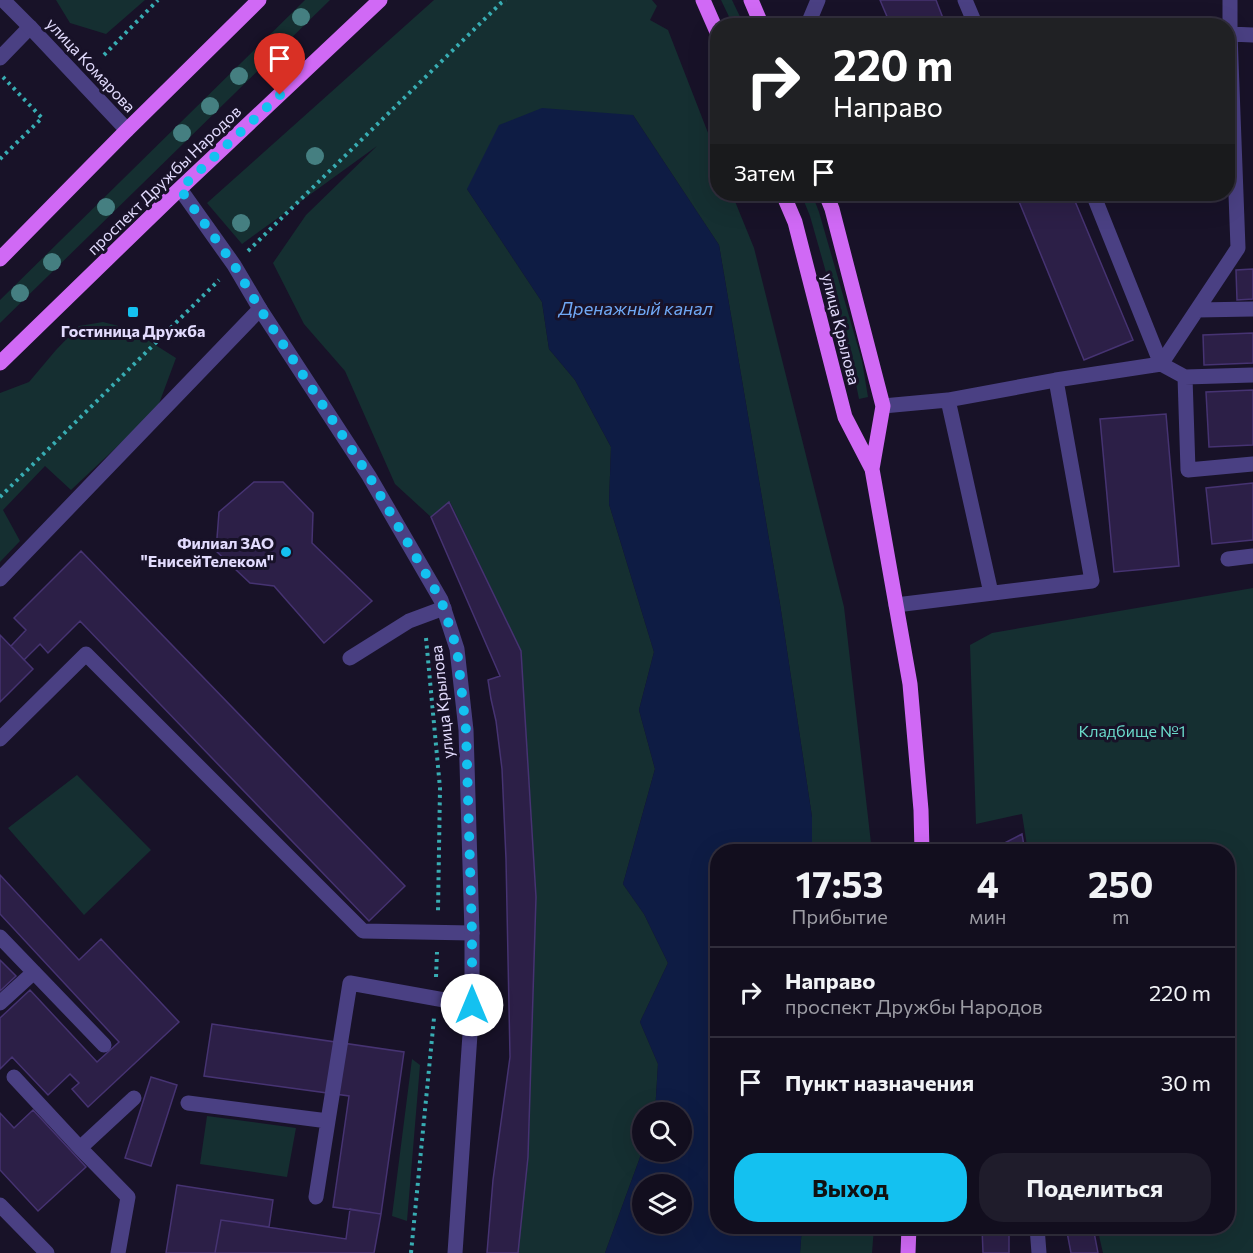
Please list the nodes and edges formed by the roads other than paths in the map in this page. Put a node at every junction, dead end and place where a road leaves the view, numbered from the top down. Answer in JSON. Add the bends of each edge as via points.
{"nodes":[{"id":1,"x":3,"y":0,"type":"edge"},
{"id":2,"x":259,"y":0,"type":"edge"},
{"id":3,"x":380,"y":0,"type":"edge"},
{"id":4,"x":703,"y":0,"type":"edge"},
{"id":5,"x":751,"y":0,"type":"edge"},
{"id":6,"x":818,"y":0,"type":"edge"},
{"id":7,"x":965,"y":0,"type":"edge"},
{"id":8,"x":1230,"y":0,"type":"edge"},
{"id":9,"x":711,"y":18,"type":"edge"},
{"id":10,"x":759,"y":18,"type":"edge"},
{"id":11,"x":810,"y":18,"type":"edge"},
{"id":12,"x":973,"y":18,"type":"edge"},
{"id":13,"x":1230,"y":18,"type":"edge"},
{"id":14,"x":30,"y":27,"type":"junction"},
{"id":15,"x":1235,"y":34,"type":"edge"},
{"id":16,"x":1253,"y":35,"type":"edge"},
{"id":17,"x":0,"y":57,"type":"edge"},
{"id":18,"x":1235,"y":101,"type":"edge"},
{"id":19,"x":127,"y":130,"type":"junction"},
{"id":20,"x":180,"y":189,"type":"junction"},
{"id":21,"x":786,"y":201,"type":"edge"},
{"id":22,"x":829,"y":201,"type":"edge"},
{"id":23,"x":1096,"y":201,"type":"edge"},
{"id":24,"x":1246,"y":248,"type":"edge"},
{"id":25,"x":0,"y":259,"type":"edge"},
{"id":26,"x":260,"y":309,"type":"junction"},
{"id":27,"x":1253,"y":309,"type":"edge"},
{"id":28,"x":1197,"y":310,"type":"junction"},
{"id":29,"x":0,"y":363,"type":"edge"},
{"id":30,"x":1161,"y":364,"type":"junction"},
{"id":31,"x":1253,"y":375,"type":"edge"},
{"id":32,"x":1185,"y":377,"type":"junction"},
{"id":33,"x":1056,"y":380,"type":"junction"},
{"id":34,"x":948,"y":400,"type":"junction"},
{"id":35,"x":883,"y":406,"type":"junction"},
{"id":36,"x":1253,"y":464,"type":"edge"},
{"id":37,"x":872,"y":469,"type":"junction"},
{"id":38,"x":1253,"y":556,"type":"edge"},
{"id":39,"x":1228,"y":559,"type":"dead end"},
{"id":40,"x":0,"y":579,"type":"edge"},
{"id":41,"x":991,"y":593,"type":"junction"},
{"id":42,"x":896,"y":605,"type":"junction"},
{"id":43,"x":444,"y":608,"type":"junction"},
{"id":44,"x":350,"y":658,"type":"dead end"},
{"id":45,"x":0,"y":739,"type":"edge"},
{"id":46,"x":922,"y":844,"type":"edge"},
{"id":47,"x":472,"y":933,"type":"junction"},
{"id":48,"x":0,"y":937,"type":"edge"},
{"id":49,"x":34,"y":972,"type":"junction"},
{"id":50,"x":0,"y":1004,"type":"edge"},
{"id":51,"x":472,"y":1005,"type":"junction"},
{"id":52,"x":104,"y":1045,"type":"dead end"},
{"id":53,"x":14,"y":1077,"type":"dead end"},
{"id":54,"x":134,"y":1098,"type":"dead end"},
{"id":55,"x":188,"y":1103,"type":"dead end"},
{"id":56,"x":328,"y":1121,"type":"junction"},
{"id":57,"x":80,"y":1148,"type":"junction"},
{"id":58,"x":316,"y":1197,"type":"dead end"},
{"id":59,"x":0,"y":1205,"type":"edge"},
{"id":60,"x":909,"y":1234,"type":"edge"},
{"id":61,"x":1037,"y":1234,"type":"edge"},
{"id":62,"x":47,"y":1253,"type":"edge"},
{"id":63,"x":118,"y":1253,"type":"edge"},
{"id":64,"x":455,"y":1253,"type":"edge"},
{"id":65,"x":908,"y":1253,"type":"edge"},
{"id":66,"x":1038,"y":1253,"type":"edge"}],
"edges":[{"from":1,"to":14,"type":"street","name":"улица Комарова"},
{"from":2,"to":19,"type":"main road"},
{"from":3,"to":20,"type":"main road","name":"проспект Дружбы Народов"},
{"from":4,"to":9,"type":"main road"},
{"from":5,"to":10,"type":"main road"},
{"from":6,"to":11,"type":"street"},
{"from":7,"to":12,"type":"street"},
{"from":8,"to":13,"type":"street"},
{"from":14,"to":17,"type":"street"},
{"from":14,"to":19,"type":"street","name":"улица Комарова"},
{"from":15,"to":16,"type":"street"},
{"from":18,"to":24,"type":"street"},
{"from":19,"to":25,"type":"main road"},
{"from":20,"to":26,"type":"street","name":"улица Крылова"},
{"from":20,"to":29,"type":"main road","name":"проспект Дружбы Народов"},
{"from":21,"to":37,"type":"main road","name":"улица Крылова","via":[[795,222],[845,417]]},
{"from":22,"to":35,"type":"main road","name":"улица Крылова"},
{"from":23,"to":30,"type":"street"},
{"from":24,"to":28,"type":"street"},
{"from":26,"to":40,"type":"street"},
{"from":26,"to":43,"type":"street","name":"улица Крылова","via":[[369,476]]},
{"from":27,"to":28,"type":"street"},
{"from":28,"to":30,"type":"street"},
{"from":30,"to":32,"type":"street"},
{"from":30,"to":33,"type":"street"},
{"from":31,"to":32,"type":"street"},
{"from":32,"to":36,"type":"street","via":[[1188,470]]},
{"from":33,"to":34,"type":"street"},
{"from":33,"to":41,"type":"street","via":[[1092,581]]},
{"from":34,"to":35,"type":"street"},
{"from":34,"to":41,"type":"street"},
{"from":35,"to":37,"type":"main road","name":"улица Крылова"},
{"from":37,"to":42,"type":"main road","name":"улица Крылова"},
{"from":38,"to":39,"type":"street"},
{"from":41,"to":42,"type":"street"},
{"from":42,"to":46,"type":"main road","name":"улица Крылова","via":[[911,695]]},
{"from":43,"to":44,"type":"street","via":[[409,621]]},
{"from":43,"to":47,"type":"street","name":"улица Крылова","via":[[457,649],[466,730]]},
{"from":45,"to":47,"type":"street","via":[[86,654],[363,932]]},
{"from":47,"to":51,"type":"street","name":"улица Крылова"},
{"from":48,"to":49,"type":"street"},
{"from":49,"to":50,"type":"street"},
{"from":49,"to":52,"type":"street"},
{"from":51,"to":56,"type":"street","via":[[350,983]]},
{"from":51,"to":64,"type":"street","name":"улица Крылова"},
{"from":53,"to":57,"type":"street"},
{"from":54,"to":57,"type":"street"},
{"from":55,"to":56,"type":"street"},
{"from":56,"to":58,"type":"street"},
{"from":57,"to":63,"type":"street","via":[[128,1197]]},
{"from":59,"to":62,"type":"street"},
{"from":60,"to":65,"type":"main road"},
{"from":61,"to":66,"type":"street"}]}
